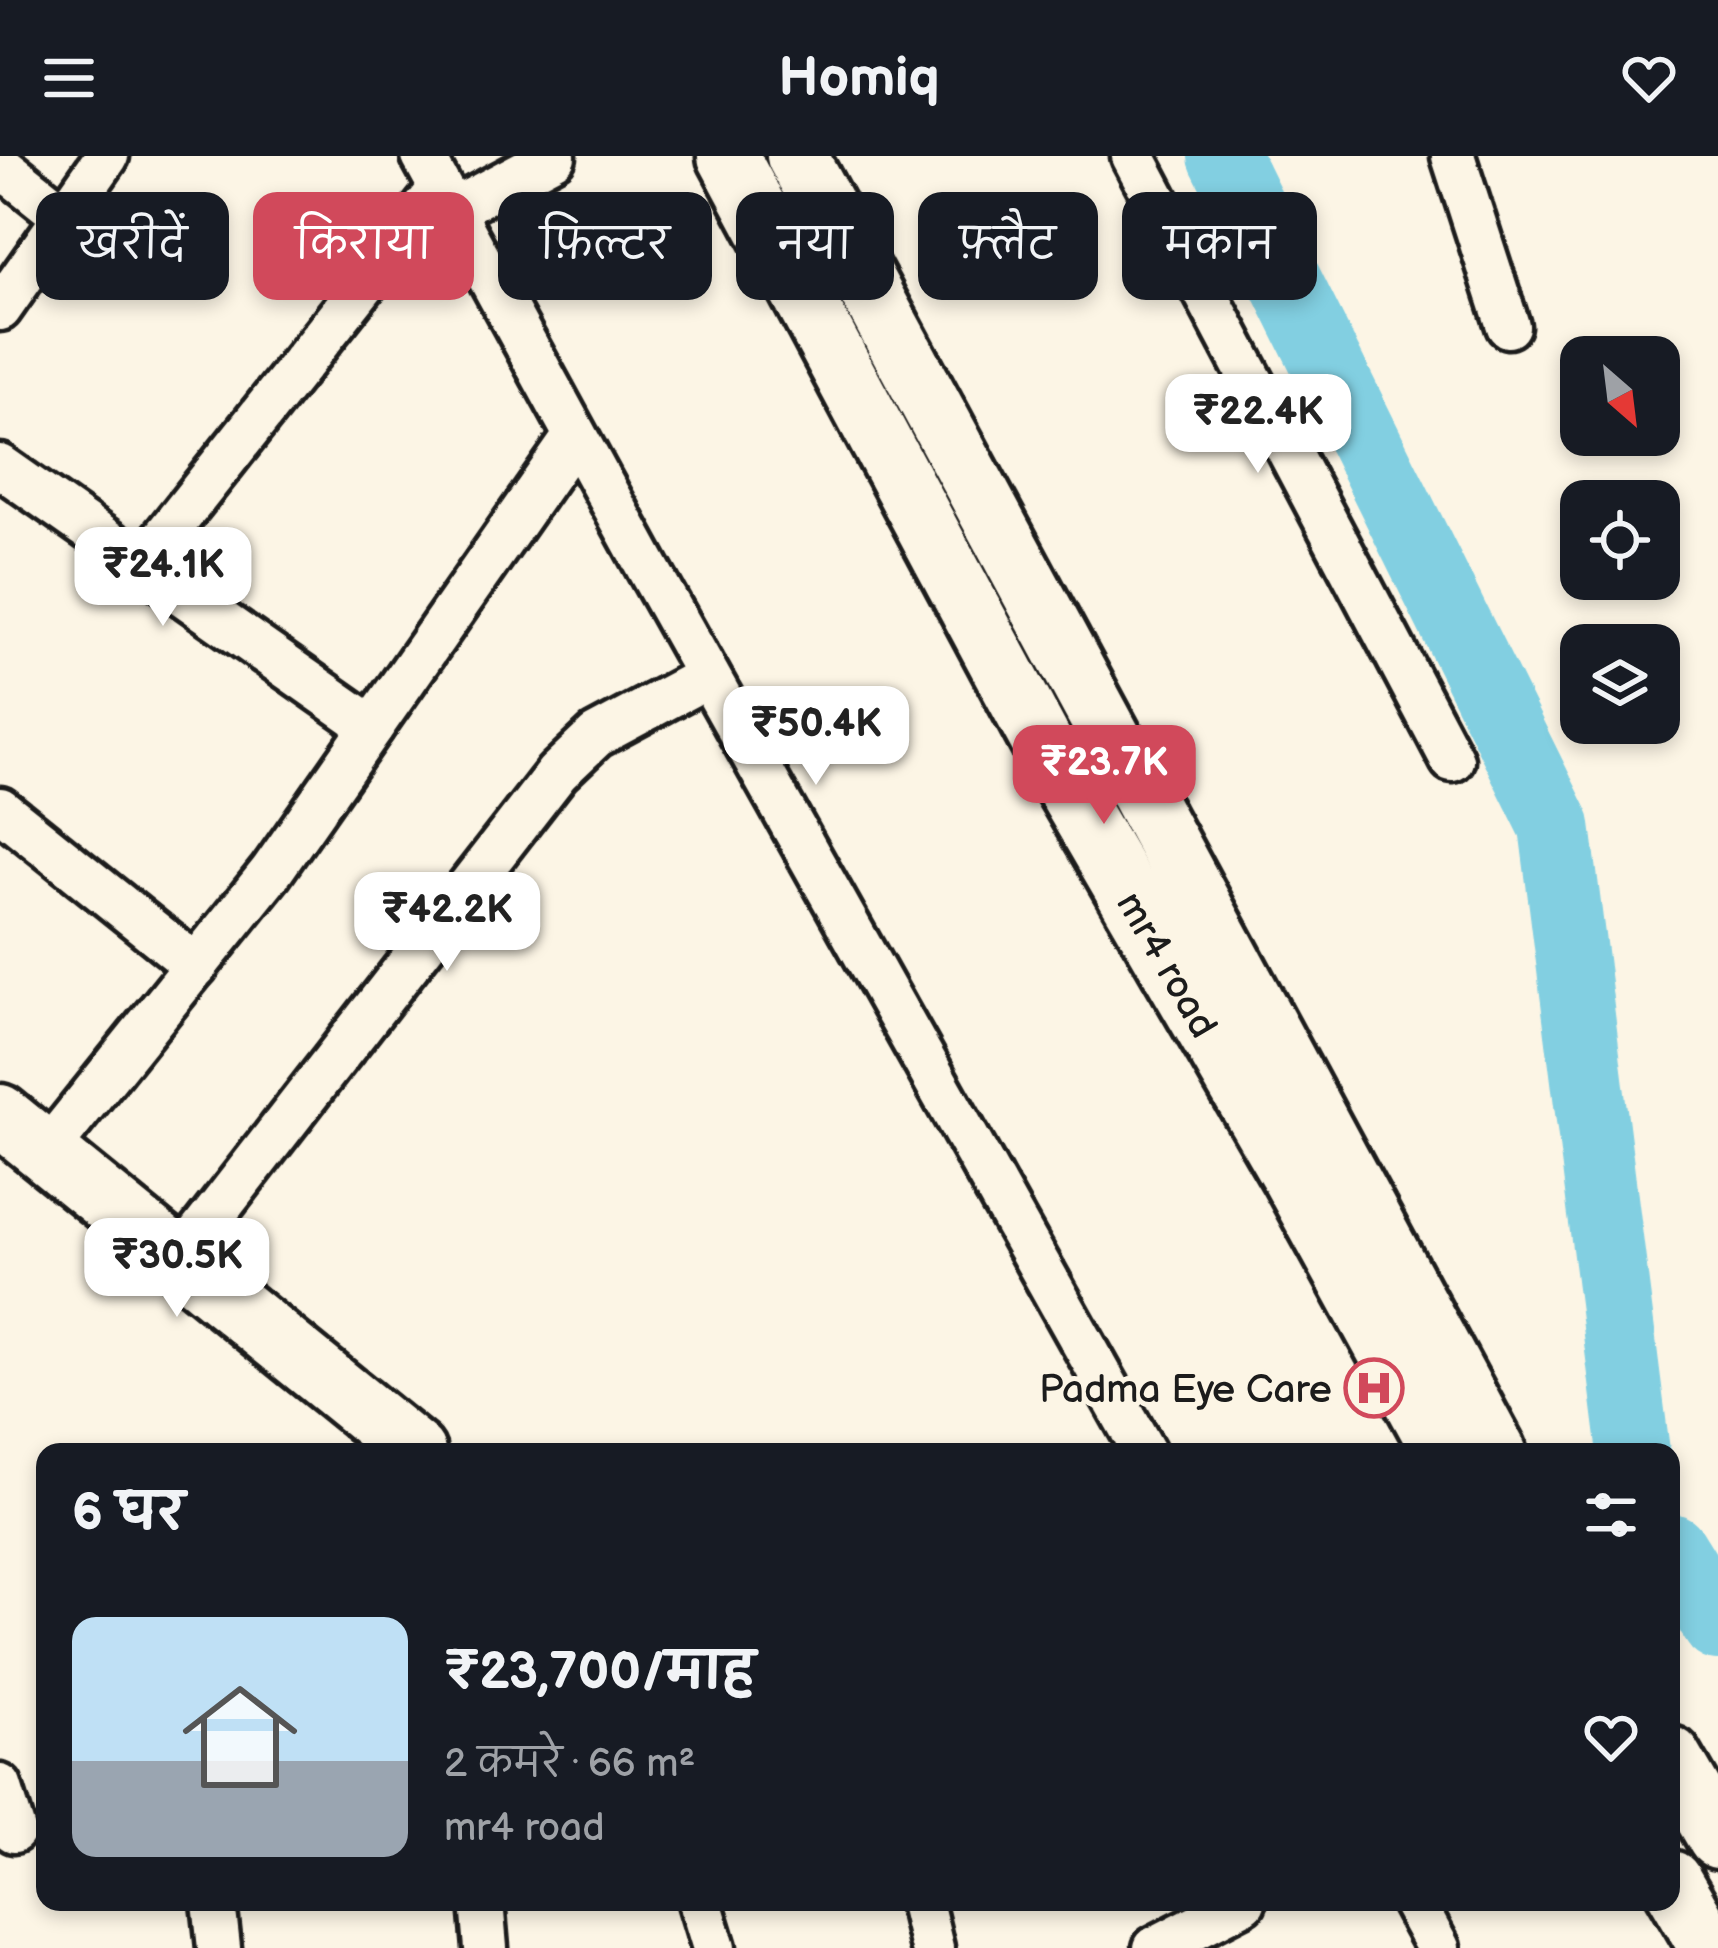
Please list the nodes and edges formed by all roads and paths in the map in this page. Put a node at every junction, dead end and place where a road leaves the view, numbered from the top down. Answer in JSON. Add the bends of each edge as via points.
{"nodes":[{"id":1,"x":107,"y":156,"type":"edge"},
{"id":2,"x":554,"y":156,"type":"edge"},
{"id":3,"x":728,"y":156,"type":"edge"},
{"id":4,"x":797,"y":156,"type":"edge"},
{"id":5,"x":1133,"y":156,"type":"edge"},
{"id":6,"x":1453,"y":156,"type":"edge"},
{"id":7,"x":0,"y":165,"type":"edge"},
{"id":8,"x":438,"y":186,"type":"edge"},
{"id":9,"x":82,"y":192,"type":"edge"},
{"id":10,"x":36,"y":194,"type":"edge"},
{"id":11,"x":36,"y":258,"type":"edge"},
{"id":12,"x":0,"y":309,"type":"edge"},
{"id":13,"x":1508,"y":326,"type":"dead end"},
{"id":14,"x":574,"y":436,"type":"junction"},
{"id":15,"x":0,"y":466,"type":"edge"},
{"id":16,"x":141,"y":566,"type":"junction"},
{"id":17,"x":708,"y":676,"type":"junction"},
{"id":18,"x":372,"y":728,"type":"junction"},
{"id":19,"x":1452,"y":760,"type":"dead end"},
{"id":20,"x":0,"y":809,"type":"edge"},
{"id":21,"x":196,"y":967,"type":"junction"},
{"id":22,"x":0,"y":1114,"type":"edge"},
{"id":23,"x":46,"y":1152,"type":"junction"},
{"id":24,"x":179,"y":1260,"type":"junction"},
{"id":25,"x":404,"y":1443,"type":"edge"},
{"id":26,"x":1139,"y":1443,"type":"edge"},
{"id":27,"x":1438,"y":1443,"type":"edge"},
{"id":28,"x":1491,"y":1443,"type":"edge"},
{"id":29,"x":1680,"y":1773,"type":"edge"},
{"id":30,"x":0,"y":1786,"type":"edge"},
{"id":31,"x":20,"y":1830,"type":"edge"},
{"id":32,"x":1718,"y":1838,"type":"edge"},
{"id":33,"x":1680,"y":1896,"type":"edge"},
{"id":34,"x":215,"y":1911,"type":"edge"},
{"id":35,"x":483,"y":1911,"type":"edge"},
{"id":36,"x":703,"y":1911,"type":"edge"},
{"id":37,"x":923,"y":1911,"type":"edge"},
{"id":38,"x":1227,"y":1911,"type":"edge"},
{"id":39,"x":1418,"y":1911,"type":"edge"},
{"id":40,"x":219,"y":1948,"type":"edge"},
{"id":41,"x":486,"y":1948,"type":"edge"},
{"id":42,"x":714,"y":1948,"type":"edge"},
{"id":43,"x":932,"y":1948,"type":"edge"},
{"id":44,"x":1155,"y":1948,"type":"edge"},
{"id":45,"x":1438,"y":1948,"type":"edge"},
{"id":46,"x":1710,"y":1948,"type":"edge"}],
"edges":[{"from":1,"to":9,"type":"street"},
{"from":2,"to":8,"type":"street"},
{"from":3,"to":27,"type":"street","name":"mr4 road","via":[[1063,782]]},
{"from":4,"to":28,"type":"street","name":"mr4 road"},
{"from":5,"to":19,"type":"street"},
{"from":6,"to":13,"type":"street"},
{"from":7,"to":10,"type":"street"},
{"from":8,"to":14,"type":"street"},
{"from":8,"to":16,"type":"street"},
{"from":11,"to":12,"type":"street"},
{"from":14,"to":17,"type":"street"},
{"from":14,"to":18,"type":"street"},
{"from":15,"to":16,"type":"street"},
{"from":16,"to":18,"type":"street"},
{"from":17,"to":24,"type":"street","via":[[596,736],[557,773]]},
{"from":17,"to":26,"type":"street"},
{"from":18,"to":21,"type":"street"},
{"from":20,"to":21,"type":"street"},
{"from":21,"to":23,"type":"street"},
{"from":22,"to":23,"type":"street"},
{"from":23,"to":24,"type":"street"},
{"from":24,"to":25,"type":"street"},
{"from":29,"to":32,"type":"street"},
{"from":30,"to":31,"type":"street"},
{"from":33,"to":46,"type":"street"},
{"from":34,"to":40,"type":"street"},
{"from":35,"to":41,"type":"street"},
{"from":36,"to":42,"type":"street"},
{"from":37,"to":43,"type":"street"},
{"from":38,"to":44,"type":"street"},
{"from":39,"to":45,"type":"street"}]}
